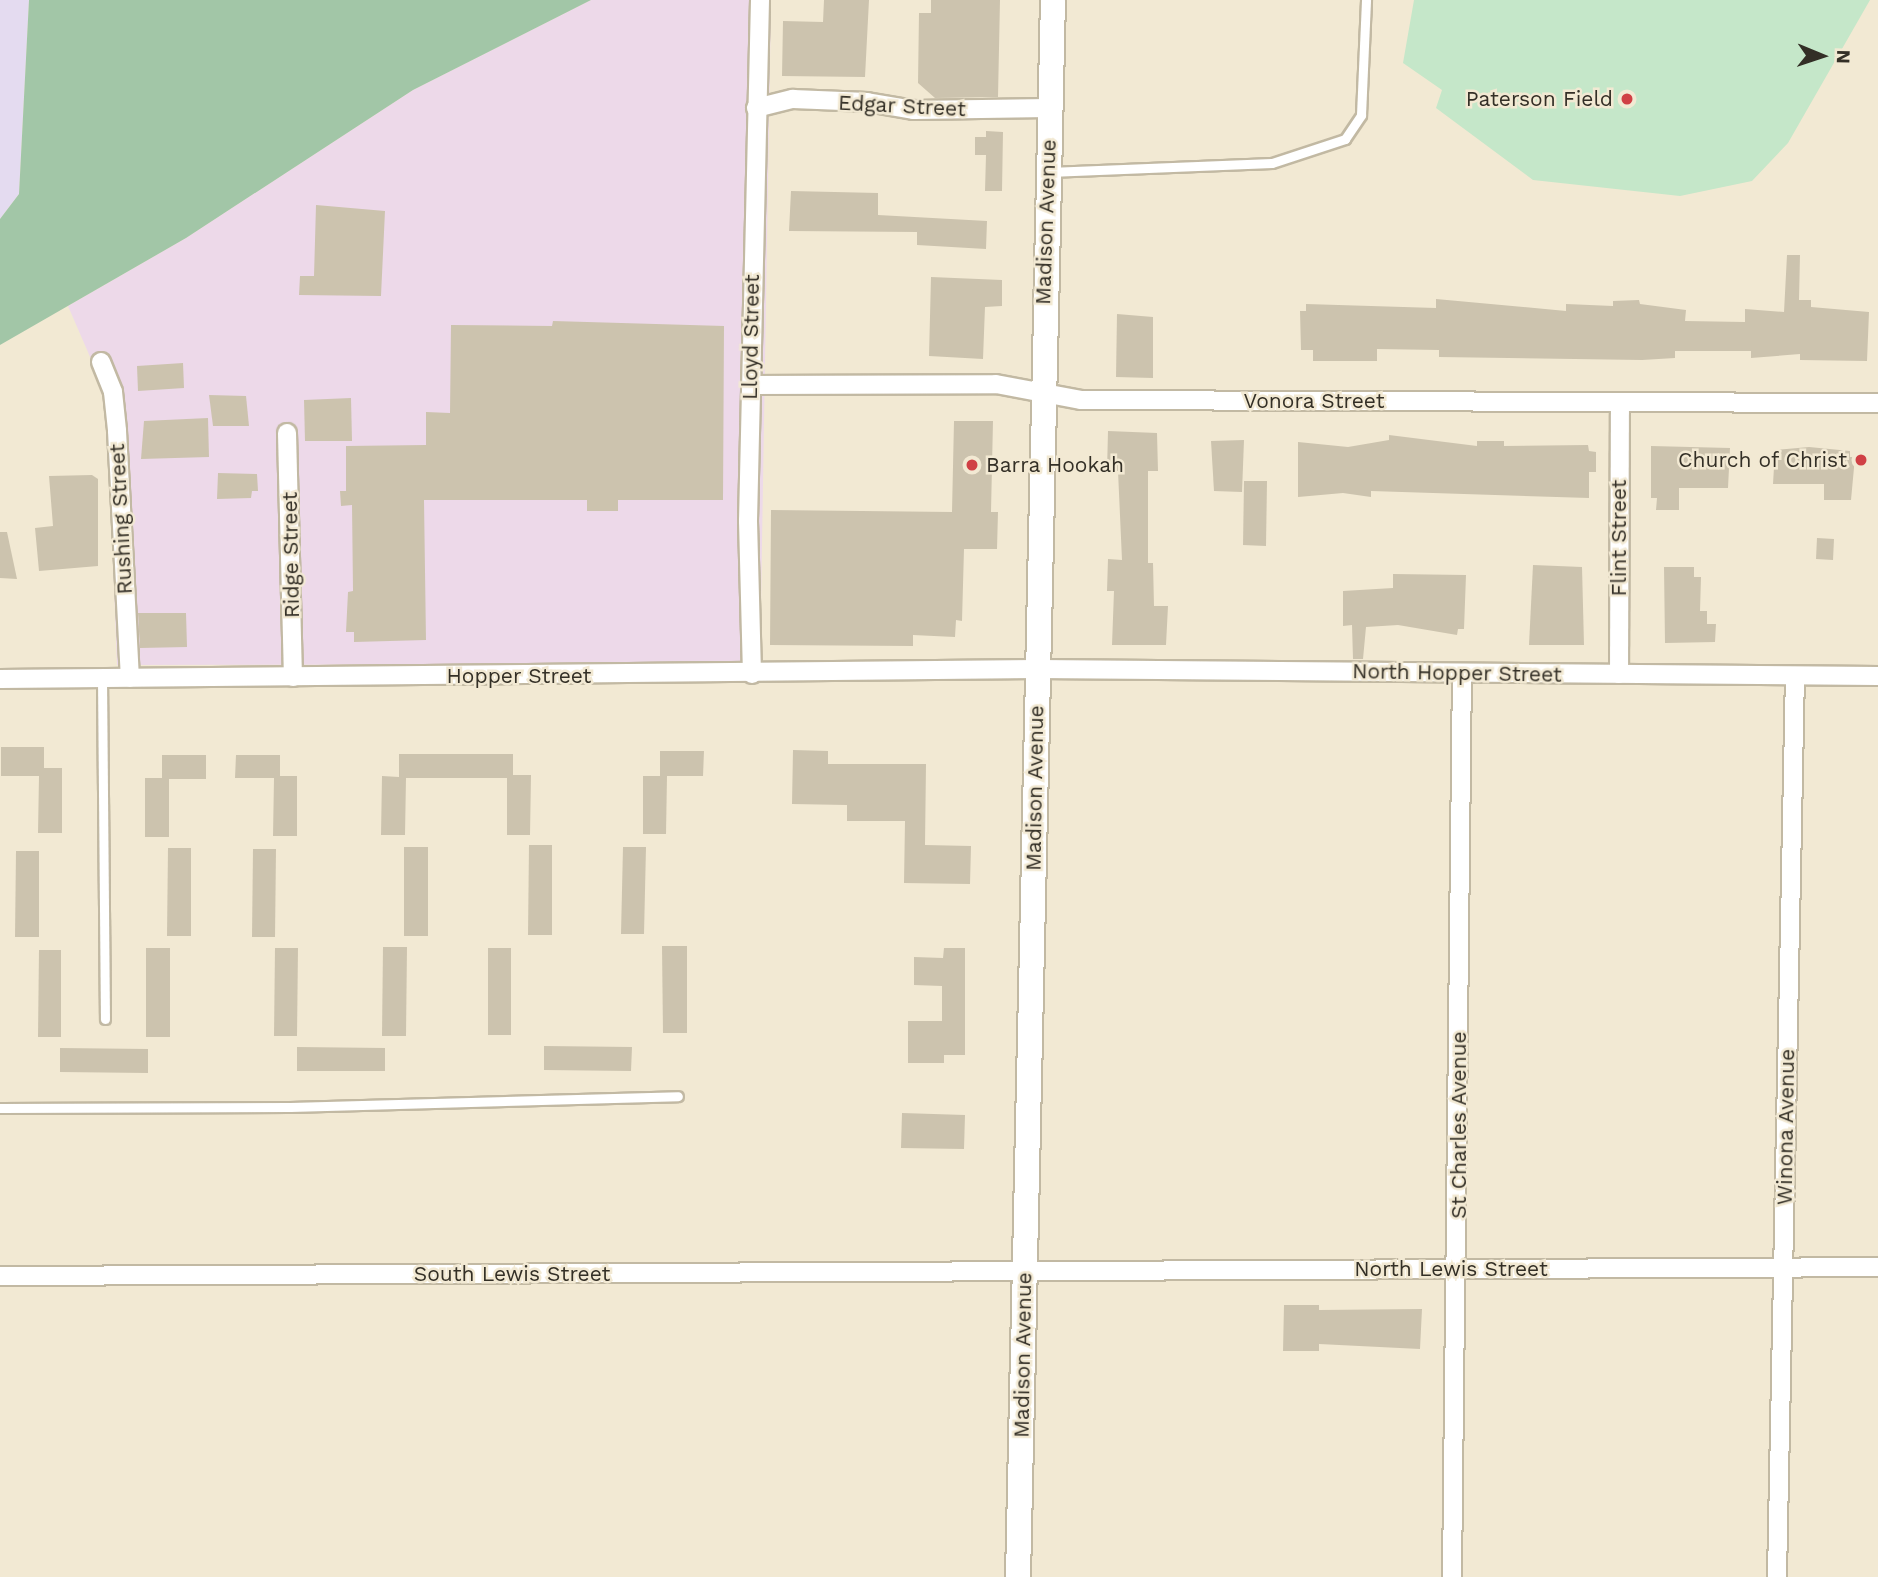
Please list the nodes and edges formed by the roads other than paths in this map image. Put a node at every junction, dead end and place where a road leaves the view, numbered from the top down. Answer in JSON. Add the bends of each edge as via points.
{"nodes":[{"id":1,"x":760,"y":0,"type":"edge"},
{"id":2,"x":1054,"y":0,"type":"edge"},
{"id":3,"x":1366,"y":0,"type":"edge"},
{"id":4,"x":756,"y":108,"type":"junction"},
{"id":5,"x":1049,"y":108,"type":"junction"},
{"id":6,"x":1048,"y":172,"type":"junction"},
{"id":7,"x":101,"y":362,"type":"dead end"},
{"id":8,"x":751,"y":385,"type":"junction"},
{"id":9,"x":1041,"y":392,"type":"junction"},
{"id":10,"x":1620,"y":402,"type":"junction"},
{"id":11,"x":1878,"y":403,"type":"edge"},
{"id":12,"x":287,"y":433,"type":"dead end"},
{"id":13,"x":1037,"y":669,"type":"junction"},
{"id":14,"x":1462,"y":673,"type":"junction"},
{"id":15,"x":752,"y":674,"type":"junction"},
{"id":16,"x":1619,"y":674,"type":"junction"},
{"id":17,"x":1795,"y":676,"type":"junction"},
{"id":18,"x":1878,"y":676,"type":"edge"},
{"id":19,"x":293,"y":677,"type":"junction"},
{"id":20,"x":0,"y":678,"type":"edge"},
{"id":21,"x":102,"y":678,"type":"junction"},
{"id":22,"x":130,"y":678,"type":"junction"},
{"id":23,"x":105,"y":1019,"type":"dead end"},
{"id":24,"x":678,"y":1096,"type":"dead end"},
{"id":25,"x":0,"y":1108,"type":"edge"},
{"id":26,"x":1783,"y":1267,"type":"junction"},
{"id":27,"x":1878,"y":1267,"type":"edge"},
{"id":28,"x":1458,"y":1269,"type":"junction"},
{"id":29,"x":1025,"y":1272,"type":"junction"},
{"id":30,"x":0,"y":1276,"type":"edge"},
{"id":31,"x":1018,"y":1577,"type":"edge"},
{"id":32,"x":1452,"y":1577,"type":"edge"},
{"id":33,"x":1777,"y":1577,"type":"edge"}],
"edges":[{"from":1,"to":4,"type":"street","name":"Lloyd Street"},
{"from":2,"to":5,"type":"main road","name":"Madison Avenue"},
{"from":3,"to":6,"type":"lane","via":[[1361,116],[1345,139],[1272,163]]},
{"from":4,"to":5,"type":"street","name":"Edgar Street","via":[[793,99],[867,102],[914,110]]},
{"from":4,"to":8,"type":"street","name":"Lloyd Street"},
{"from":5,"to":6,"type":"main road","name":"Madison Avenue"},
{"from":6,"to":9,"type":"main road","name":"Madison Avenue"},
{"from":7,"to":22,"type":"street","name":"Rushing Street","via":[[113,392],[117,431]]},
{"from":8,"to":9,"type":"street","name":"Vonora Street","via":[[996,384]]},
{"from":8,"to":15,"type":"street","name":"Lloyd Street","via":[[748,547]]},
{"from":9,"to":10,"type":"street","name":"Vonora Street","via":[[1082,400]]},
{"from":9,"to":13,"type":"main road","name":"Madison Avenue"},
{"from":10,"to":11,"type":"street","name":"Vonora Street"},
{"from":10,"to":16,"type":"street","name":"Flint Street"},
{"from":12,"to":19,"type":"street","name":"Ridge Street"},
{"from":13,"to":14,"type":"street","name":"North Hopper Street"},
{"from":13,"to":15,"type":"street","name":"Hopper Street"},
{"from":13,"to":29,"type":"main road","name":"Madison Avenue"},
{"from":14,"to":16,"type":"street","name":"North Hopper Street"},
{"from":14,"to":28,"type":"street","name":"St Charles Avenue"},
{"from":15,"to":19,"type":"street","name":"Hopper Street"},
{"from":16,"to":17,"type":"street","name":"North Hopper Street"},
{"from":17,"to":18,"type":"street","name":"North Hopper Street"},
{"from":17,"to":26,"type":"street","name":"Winona Avenue"},
{"from":19,"to":22,"type":"street","name":"Hopper Street"},
{"from":20,"to":21,"type":"street","name":"Hopper Street"},
{"from":21,"to":22,"type":"street","name":"Hopper Street"},
{"from":21,"to":23,"type":"lane"},
{"from":24,"to":25,"type":"lane","via":[[290,1107]]},
{"from":26,"to":27,"type":"street","name":"North Lewis Street"},
{"from":26,"to":28,"type":"street","name":"North Lewis Street"},
{"from":26,"to":33,"type":"street","name":"Winona Avenue"},
{"from":28,"to":29,"type":"street","name":"North Lewis Street"},
{"from":28,"to":32,"type":"street","name":"St Charles Avenue"},
{"from":29,"to":30,"type":"street","name":"South Lewis Street"},
{"from":29,"to":31,"type":"main road","name":"Madison Avenue"}]}
